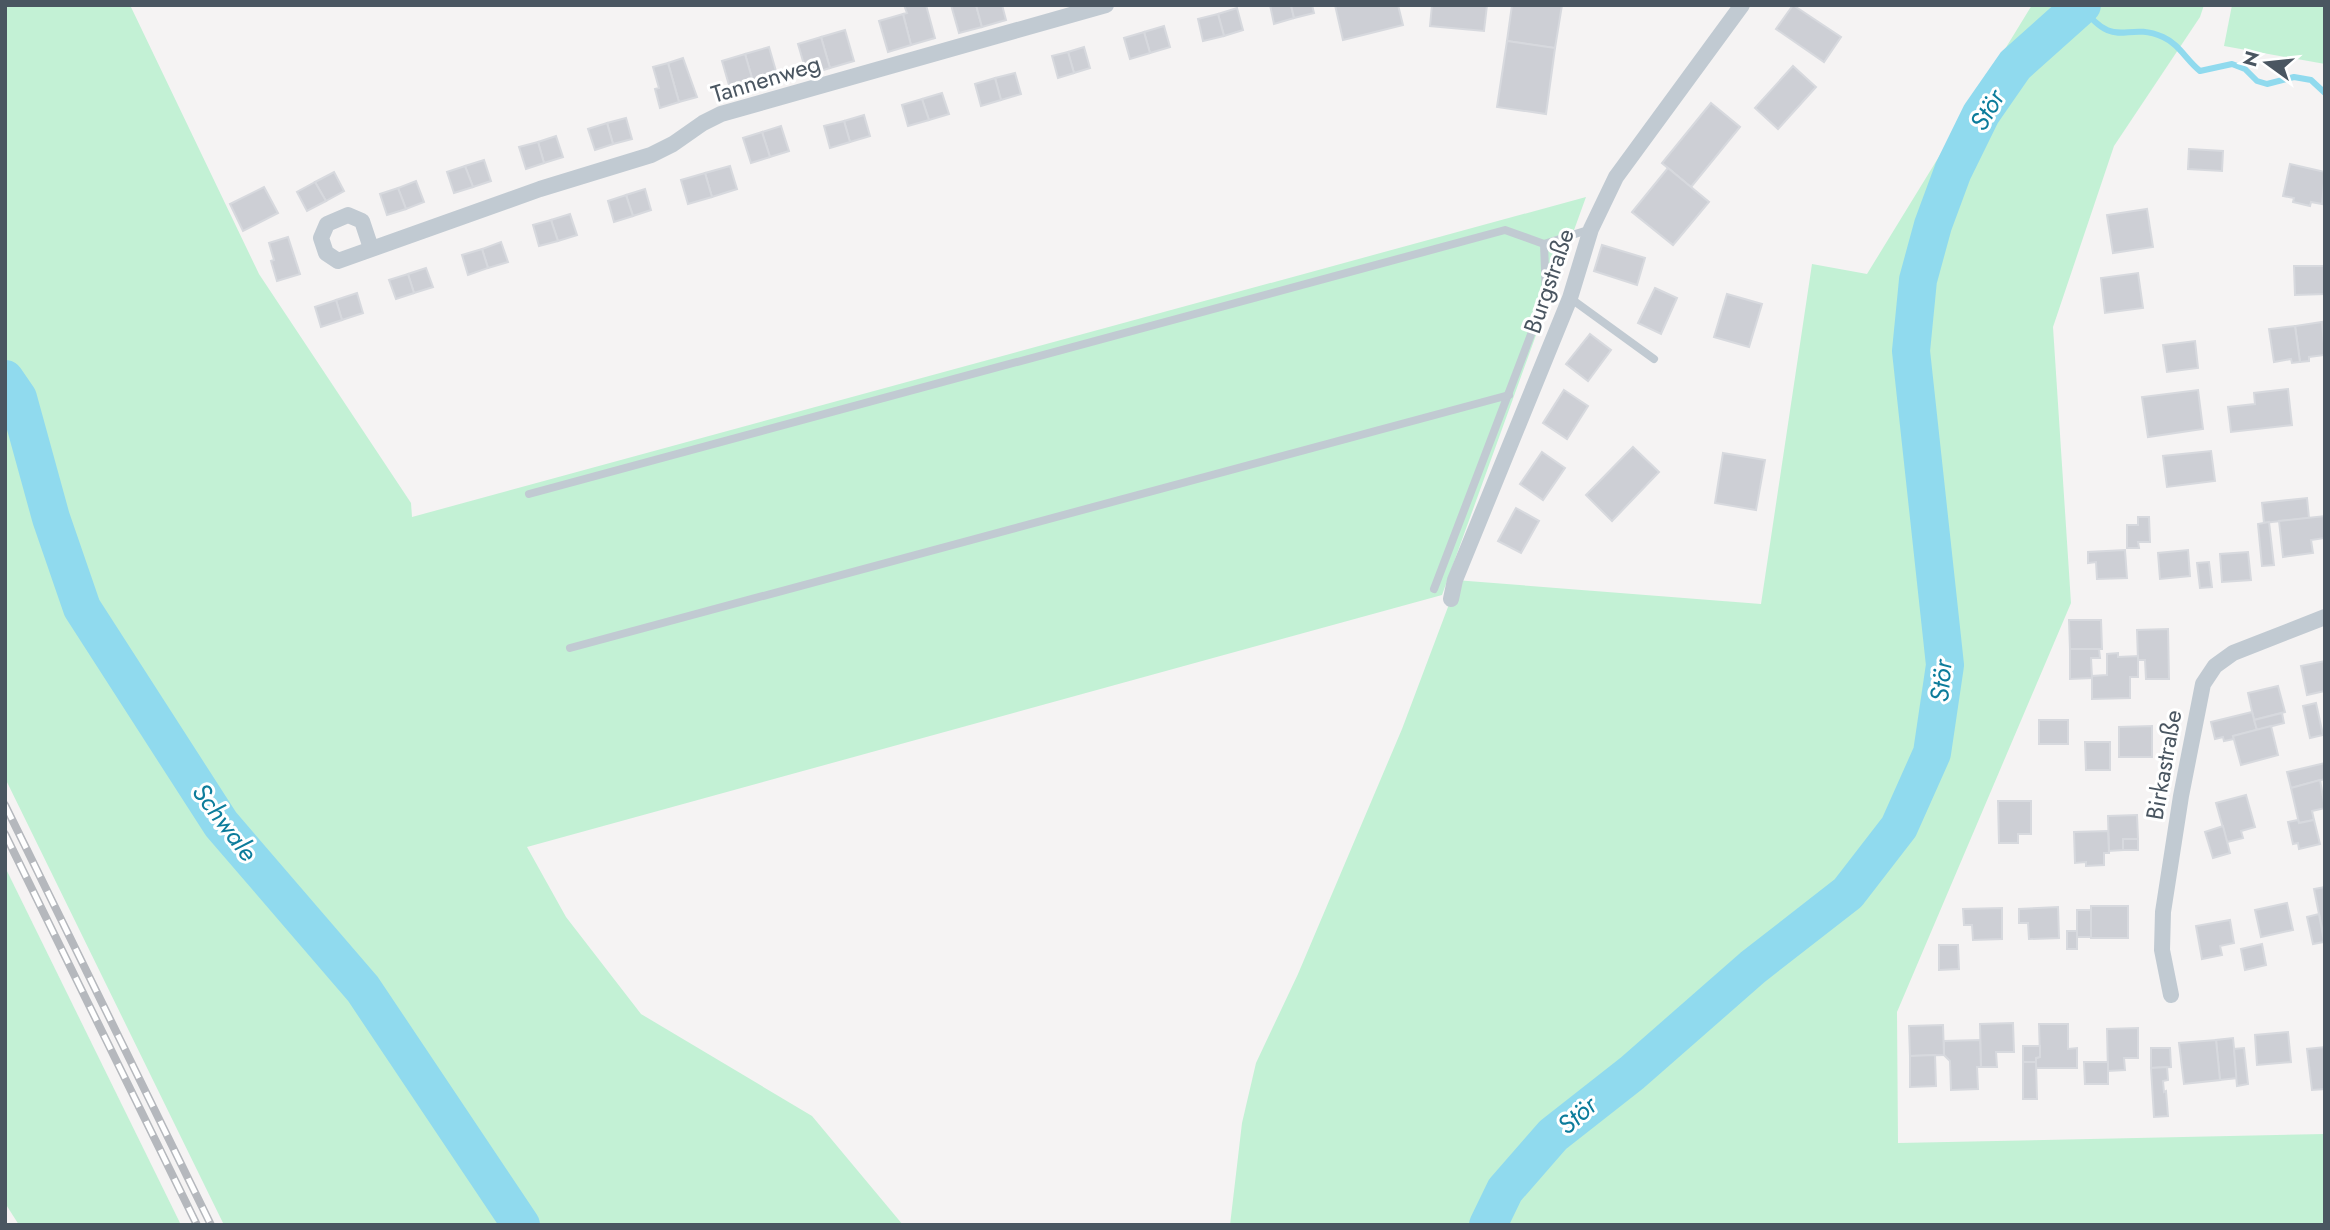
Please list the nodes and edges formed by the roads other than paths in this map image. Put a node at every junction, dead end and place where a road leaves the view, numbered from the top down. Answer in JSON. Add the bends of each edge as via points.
{"nodes":[{"id":1,"x":1106,"y":5,"type":"edge"},
{"id":2,"x":1742,"y":5,"type":"edge"},
{"id":3,"x":1591,"y":229,"type":"junction"},
{"id":4,"x":1544,"y":244,"type":"junction"},
{"id":5,"x":371,"y":248,"type":"dead end"},
{"id":6,"x":1570,"y":298,"type":"junction"},
{"id":7,"x":1654,"y":359,"type":"dead end"},
{"id":8,"x":1509,"y":396,"type":"junction"},
{"id":9,"x":529,"y":494,"type":"dead end"},
{"id":10,"x":1434,"y":589,"type":"dead end"},
{"id":11,"x":1451,"y":599,"type":"dead end"},
{"id":12,"x":2325,"y":617,"type":"edge"},
{"id":13,"x":570,"y":648,"type":"dead end"},
{"id":14,"x":2171,"y":995,"type":"dead end"}],
"edges":[{"from":1,"to":5,"type":"street","name":"Tannenweg","via":[[721,114],[651,155]]},
{"from":2,"to":3,"type":"street","name":"Burgstraße","via":[[1616,177]]},
{"from":3,"to":4,"type":"lane"},
{"from":3,"to":6,"type":"street","name":"Burgstraße"},
{"from":4,"to":8,"type":"lane","via":[[1546,295]]},
{"from":4,"to":9,"type":"lane","via":[[1505,230]]},
{"from":6,"to":7,"type":"lane"},
{"from":6,"to":11,"type":"street","name":"Burgstraße"},
{"from":8,"to":10,"type":"lane"},
{"from":8,"to":13,"type":"lane"},
{"from":12,"to":14,"type":"street","name":"Birkastraße","via":[[2233,653],[2215,666],[2203,684],[2163,912],[2162,950]]}]}
